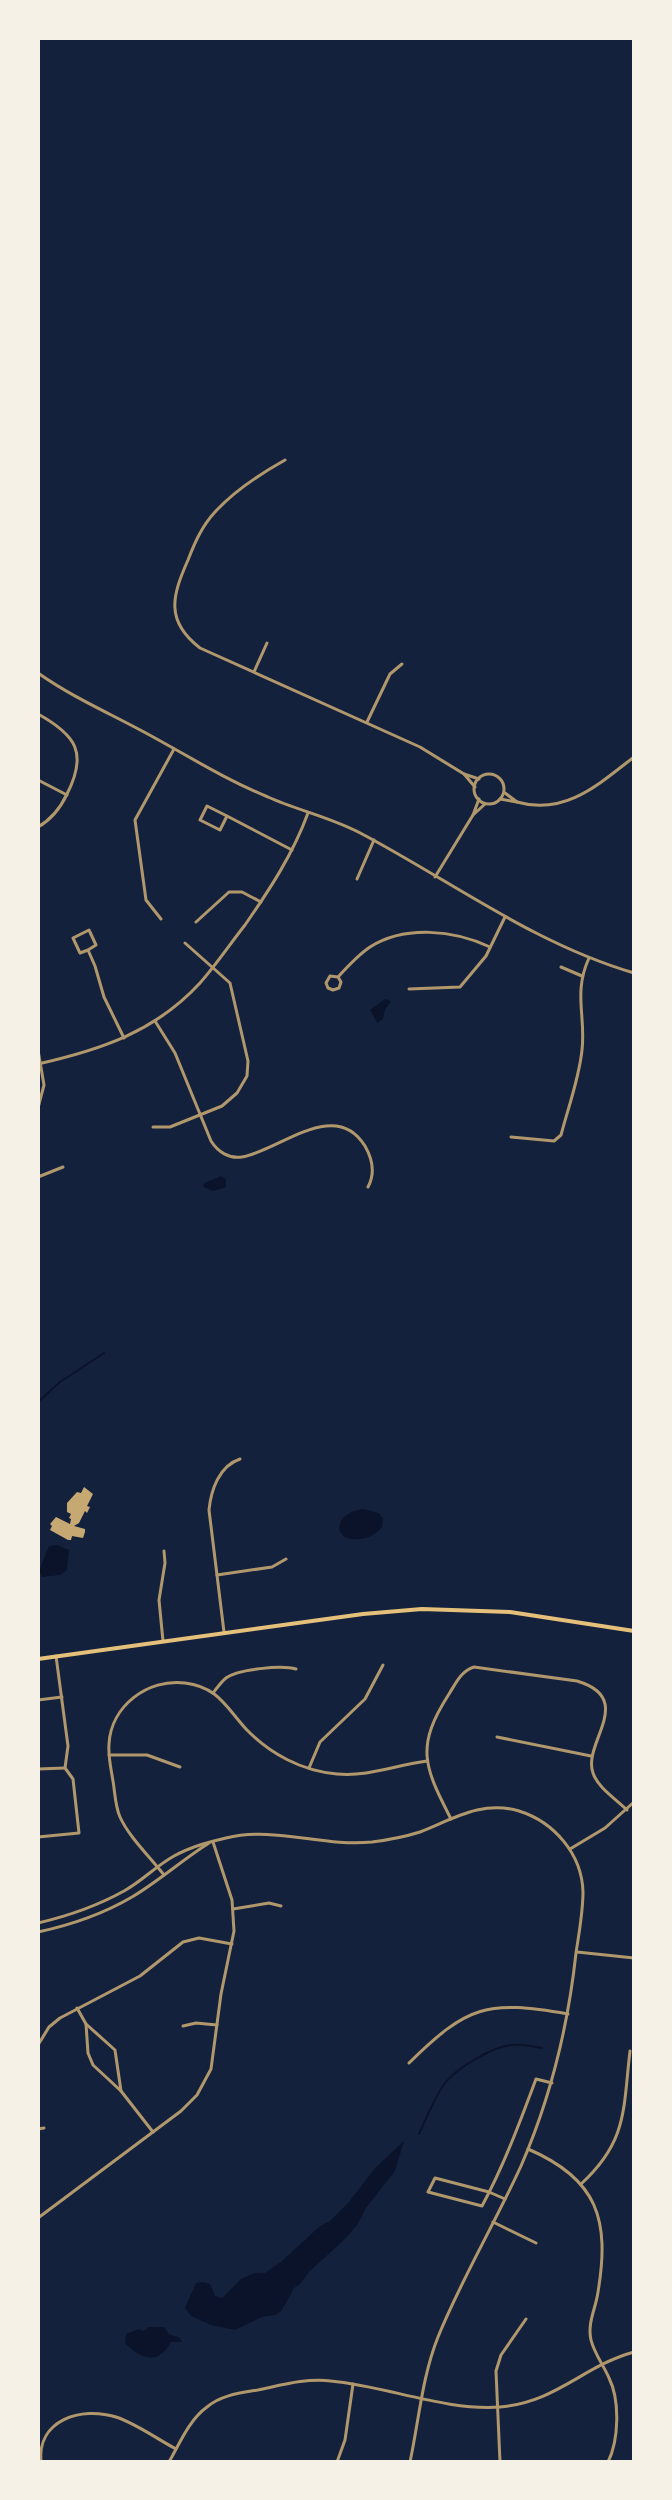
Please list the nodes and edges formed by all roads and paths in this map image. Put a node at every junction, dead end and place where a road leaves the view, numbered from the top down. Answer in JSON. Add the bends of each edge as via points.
{"nodes":[{"id":1,"x":285,"y":460,"type":"dead end"},
{"id":2,"x":267,"y":643,"type":"dead end"},
{"id":3,"x":402,"y":664,"type":"dead end"},
{"id":4,"x":254,"y":672,"type":"junction"},
{"id":5,"x":38,"y":673,"type":"edge"},
{"id":6,"x":38,"y":714,"type":"edge"},
{"id":7,"x":367,"y":722,"type":"junction"},
{"id":8,"x":174,"y":749,"type":"junction"},
{"id":9,"x":634,"y":757,"type":"edge"},
{"id":10,"x":464,"y":774,"type":"junction"},
{"id":11,"x":479,"y":779,"type":"junction"},
{"id":12,"x":38,"y":780,"type":"edge"},
{"id":13,"x":475,"y":787,"type":"junction"},
{"id":14,"x":504,"y":792,"type":"junction"},
{"id":15,"x":67,"y":795,"type":"junction"},
{"id":16,"x":479,"y":799,"type":"junction"},
{"id":17,"x":500,"y":799,"type":"junction"},
{"id":18,"x":517,"y":802,"type":"junction"},
{"id":19,"x":485,"y":804,"type":"junction"},
{"id":20,"x":308,"y":813,"type":"junction"},
{"id":21,"x":473,"y":815,"type":"junction"},
{"id":22,"x":227,"y":816,"type":"junction"},
{"id":23,"x":38,"y":827,"type":"edge"},
{"id":24,"x":374,"y":840,"type":"junction"},
{"id":25,"x":292,"y":850,"type":"junction"},
{"id":26,"x":435,"y":877,"type":"junction"},
{"id":27,"x":357,"y":879,"type":"dead end"},
{"id":28,"x":261,"y":902,"type":"junction"},
{"id":29,"x":505,"y":917,"type":"junction"},
{"id":30,"x":161,"y":919,"type":"dead end"},
{"id":31,"x":196,"y":922,"type":"dead end"},
{"id":32,"x":185,"y":943,"type":"dead end"},
{"id":33,"x":490,"y":947,"type":"junction"},
{"id":34,"x":88,"y":950,"type":"junction"},
{"id":35,"x":589,"y":958,"type":"junction"},
{"id":36,"x":214,"y":967,"type":"junction"},
{"id":37,"x":561,"y":967,"type":"dead end"},
{"id":38,"x":634,"y":973,"type":"edge"},
{"id":39,"x":582,"y":976,"type":"junction"},
{"id":40,"x":338,"y":977,"type":"dead end"},
{"id":41,"x":409,"y":989,"type":"dead end"},
{"id":42,"x":155,"y":1021,"type":"junction"},
{"id":43,"x":124,"y":1038,"type":"junction"},
{"id":44,"x":38,"y":1050,"type":"edge"},
{"id":45,"x":40,"y":1064,"type":"edge"},
{"id":46,"x":38,"y":1108,"type":"edge"},
{"id":47,"x":200,"y":1115,"type":"junction"},
{"id":48,"x":153,"y":1127,"type":"dead end"},
{"id":49,"x":511,"y":1137,"type":"dead end"},
{"id":50,"x":63,"y":1167,"type":"dead end"},
{"id":51,"x":38,"y":1177,"type":"edge"},
{"id":52,"x":368,"y":1187,"type":"dead end"},
{"id":53,"x":240,"y":1459,"type":"dead end"},
{"id":54,"x":164,"y":1551,"type":"dead end"},
{"id":55,"x":286,"y":1559,"type":"dead end"},
{"id":56,"x":217,"y":1575,"type":"junction"},
{"id":57,"x":634,"y":1631,"type":"edge"},
{"id":58,"x":224,"y":1632,"type":"junction"},
{"id":59,"x":163,"y":1641,"type":"junction"},
{"id":60,"x":56,"y":1656,"type":"junction"},
{"id":61,"x":38,"y":1659,"type":"edge"},
{"id":62,"x":383,"y":1665,"type":"dead end"},
{"id":63,"x":296,"y":1669,"type":"dead end"},
{"id":64,"x":213,"y":1693,"type":"junction"},
{"id":65,"x":62,"y":1697,"type":"junction"},
{"id":66,"x":38,"y":1700,"type":"edge"},
{"id":67,"x":497,"y":1737,"type":"dead end"},
{"id":68,"x":109,"y":1755,"type":"junction"},
{"id":69,"x":591,"y":1756,"type":"junction"},
{"id":70,"x":427,"y":1761,"type":"junction"},
{"id":71,"x":180,"y":1767,"type":"dead end"},
{"id":72,"x":65,"y":1768,"type":"junction"},
{"id":73,"x":309,"y":1768,"type":"junction"},
{"id":74,"x":38,"y":1769,"type":"edge"},
{"id":75,"x":634,"y":1802,"type":"edge"},
{"id":76,"x":627,"y":1810,"type":"junction"},
{"id":77,"x":451,"y":1819,"type":"junction"},
{"id":78,"x":38,"y":1837,"type":"edge"},
{"id":79,"x":213,"y":1842,"type":"junction"},
{"id":80,"x":570,"y":1849,"type":"junction"},
{"id":81,"x":158,"y":1867,"type":"junction"},
{"id":82,"x":164,"y":1875,"type":"junction"},
{"id":83,"x":281,"y":1906,"type":"dead end"},
{"id":84,"x":233,"y":1909,"type":"junction"},
{"id":85,"x":38,"y":1923,"type":"edge"},
{"id":86,"x":38,"y":1932,"type":"edge"},
{"id":87,"x":232,"y":1944,"type":"junction"},
{"id":88,"x":577,"y":1952,"type":"junction"},
{"id":89,"x":634,"y":1958,"type":"edge"},
{"id":90,"x":77,"y":2008,"type":"junction"},
{"id":91,"x":568,"y":2014,"type":"junction"},
{"id":92,"x":86,"y":2024,"type":"junction"},
{"id":93,"x":217,"y":2025,"type":"junction"},
{"id":94,"x":183,"y":2026,"type":"dead end"},
{"id":95,"x":38,"y":2045,"type":"edge"},
{"id":96,"x":630,"y":2051,"type":"dead end"},
{"id":97,"x":409,"y":2063,"type":"dead end"},
{"id":98,"x":552,"y":2083,"type":"junction"},
{"id":99,"x":121,"y":2091,"type":"junction"},
{"id":100,"x":153,"y":2132,"type":"junction"},
{"id":101,"x":528,"y":2149,"type":"junction"},
{"id":102,"x":581,"y":2184,"type":"junction"},
{"id":103,"x":489,"y":2192,"type":"junction"},
{"id":104,"x":505,"y":2199,"type":"junction"},
{"id":105,"x":38,"y":2218,"type":"edge"},
{"id":106,"x":493,"y":2222,"type":"junction"},
{"id":107,"x":536,"y":2243,"type":"dead end"},
{"id":108,"x":526,"y":2319,"type":"dead end"},
{"id":109,"x":634,"y":2352,"type":"edge"},
{"id":110,"x":602,"y":2364,"type":"junction"},
{"id":111,"x":353,"y":2384,"type":"junction"},
{"id":112,"x":421,"y":2397,"type":"junction"},
{"id":113,"x":497,"y":2407,"type":"junction"},
{"id":114,"x":176,"y":2449,"type":"junction"},
{"id":115,"x":41,"y":2462,"type":"edge"},
{"id":116,"x":169,"y":2462,"type":"edge"},
{"id":117,"x":337,"y":2462,"type":"edge"},
{"id":118,"x":410,"y":2462,"type":"edge"},
{"id":119,"x":500,"y":2462,"type":"edge"},
{"id":120,"x":608,"y":2462,"type":"edge"}],
"edges":[{"from":1,"to":4,"type":"street","via":[[248,482],[207,522],[176,590],[175,616],[189,640]]},
{"from":2,"to":4,"type":"street"},
{"from":3,"to":7,"type":"street","via":[[390,674]]},
{"from":4,"to":7,"type":"street"},
{"from":5,"to":8,"type":"street"},
{"from":6,"to":15,"type":"street","via":[[67,733],[76,748],[77,772]]},
{"from":7,"to":10,"type":"street"},
{"from":8,"to":20,"type":"street"},
{"from":8,"to":30,"type":"street","via":[[135,820],[146,900]]},
{"from":9,"to":18,"type":"street","via":[[572,801]]},
{"from":10,"to":11,"type":"street"},
{"from":10,"to":13,"type":"street"},
{"from":11,"to":13,"type":"street"},
{"from":11,"to":14,"type":"street","via":[[495,776]]},
{"from":12,"to":15,"type":"street"},
{"from":13,"to":16,"type":"street"},
{"from":14,"to":17,"type":"street"},
{"from":14,"to":18,"type":"street"},
{"from":15,"to":23,"type":"street","via":[[55,815]]},
{"from":16,"to":19,"type":"street"},
{"from":16,"to":21,"type":"street"},
{"from":17,"to":18,"type":"street"},
{"from":17,"to":19,"type":"street"},
{"from":19,"to":21,"type":"street"},
{"from":20,"to":24,"type":"street"},
{"from":20,"to":25,"type":"street"},
{"from":21,"to":26,"type":"street"},
{"from":22,"to":22,"type":"street","via":[[220,830],[200,820],[207,806]]},
{"from":22,"to":25,"type":"street"},
{"from":24,"to":26,"type":"street"},
{"from":24,"to":27,"type":"street"},
{"from":25,"to":28,"type":"street"},
{"from":26,"to":29,"type":"street"},
{"from":28,"to":31,"type":"street","via":[[229,892]]},
{"from":28,"to":36,"type":"street"},
{"from":29,"to":33,"type":"street"},
{"from":29,"to":35,"type":"street"},
{"from":32,"to":36,"type":"street"},
{"from":33,"to":40,"type":"street","via":[[447,933],[399,935],[372,946]]},
{"from":33,"to":41,"type":"street","via":[[460,987]]},
{"from":34,"to":34,"type":"street","via":[[96,945],[89,930],[73,938],[80,953]]},
{"from":34,"to":43,"type":"street"},
{"from":35,"to":38,"type":"street"},
{"from":35,"to":39,"type":"street"},
{"from":36,"to":42,"type":"street"},
{"from":36,"to":47,"type":"street","via":[[233,989],[248,1069],[232,1098]]},
{"from":37,"to":39,"type":"street"},
{"from":39,"to":49,"type":"street","via":[[582,1051],[561,1135],[554,1141]]},
{"from":42,"to":43,"type":"street"},
{"from":42,"to":47,"type":"street","via":[[172,1047]]},
{"from":43,"to":45,"type":"street"},
{"from":44,"to":45,"type":"street"},
{"from":45,"to":46,"type":"street","via":[[44,1085]]},
{"from":47,"to":48,"type":"street","via":[[170,1127]]},
{"from":47,"to":52,"type":"street","via":[[214,1146],[232,1157],[313,1128],[349,1131],[369,1153],[373,1175]]},
{"from":50,"to":51,"type":"street"},
{"from":53,"to":56,"type":"street","via":[[225,1468],[210,1503]]},
{"from":54,"to":59,"type":"street","via":[[159,1600]]},
{"from":55,"to":56,"type":"street","via":[[272,1567]]},
{"from":56,"to":58,"type":"street"},
{"from":57,"to":58,"type":"main road","via":[[510,1612],[437,1609]]},
{"from":58,"to":59,"type":"main road"},
{"from":59,"to":60,"type":"main road"},
{"from":60,"to":61,"type":"main road"},
{"from":60,"to":65,"type":"street"},
{"from":62,"to":73,"type":"street","via":[[365,1699],[320,1742]]},
{"from":63,"to":64,"type":"street","via":[[233,1674]]},
{"from":64,"to":68,"type":"street","via":[[186,1683],[147,1688],[119,1715]]},
{"from":64,"to":73,"type":"street","via":[[270,1750]]},
{"from":65,"to":66,"type":"street"},
{"from":65,"to":72,"type":"street"},
{"from":67,"to":69,"type":"street"},
{"from":68,"to":71,"type":"street","via":[[147,1755]]},
{"from":68,"to":81,"type":"street","via":[[120,1816]]},
{"from":69,"to":70,"type":"street","via":[[605,1718],[598,1693],[577,1681],[482,1666],[464,1671],[439,1709],[427,1738]]},
{"from":69,"to":76,"type":"street","via":[[595,1778]]},
{"from":70,"to":73,"type":"street","via":[[361,1774]]},
{"from":70,"to":77,"type":"street"},
{"from":72,"to":74,"type":"street"},
{"from":72,"to":78,"type":"street","via":[[73,1779],[79,1833]]},
{"from":75,"to":76,"type":"street"},
{"from":76,"to":80,"type":"street"},
{"from":77,"to":79,"type":"street","via":[[373,1842],[263,1833]]},
{"from":77,"to":80,"type":"street","via":[[480,1808],[515,1810],[543,1822]]},
{"from":79,"to":81,"type":"street","via":[[192,1847]]},
{"from":79,"to":82,"type":"street"},
{"from":79,"to":84,"type":"street"},
{"from":80,"to":88,"type":"street","via":[[583,1893]]},
{"from":81,"to":82,"type":"street"},
{"from":81,"to":85,"type":"street","via":[[109,1899]]},
{"from":82,"to":86,"type":"street","via":[[113,1907]]},
{"from":83,"to":84,"type":"street"},
{"from":84,"to":87,"type":"street"},
{"from":87,"to":90,"type":"street","via":[[199,1938],[183,1942],[140,1976]]},
{"from":87,"to":93,"type":"street"},
{"from":88,"to":89,"type":"street"},
{"from":88,"to":91,"type":"street"},
{"from":90,"to":92,"type":"street"},
{"from":90,"to":95,"type":"street","via":[[49,2027]]},
{"from":91,"to":97,"type":"street","via":[[521,2007],[479,2011],[449,2026]]},
{"from":91,"to":98,"type":"street"},
{"from":92,"to":99,"type":"street","via":[[90,2059]]},
{"from":92,"to":99,"type":"street","via":[[115,2050]]},
{"from":93,"to":94,"type":"street"},
{"from":93,"to":100,"type":"street","via":[[213,2059],[202,2087]]},
{"from":96,"to":102,"type":"street","via":[[616,2140]]},
{"from":98,"to":101,"type":"street"},
{"from":98,"to":103,"type":"street","via":[[536,2079]]},
{"from":99,"to":100,"type":"street"},
{"from":100,"to":105,"type":"street"},
{"from":101,"to":102,"type":"street"},
{"from":101,"to":104,"type":"street"},
{"from":102,"to":110,"type":"street","via":[[603,2234],[590,2332]]},
{"from":103,"to":103,"type":"street","via":[[435,2178],[428,2192],[482,2206]]},
{"from":103,"to":104,"type":"street"},
{"from":104,"to":106,"type":"street"},
{"from":106,"to":107,"type":"street"},
{"from":106,"to":112,"type":"street","via":[[437,2339]]},
{"from":108,"to":113,"type":"street","via":[[498,2363]]},
{"from":109,"to":110,"type":"street"},
{"from":110,"to":113,"type":"street","via":[[554,2393]]},
{"from":110,"to":120,"type":"street","via":[[617,2410]]},
{"from":111,"to":112,"type":"street"},
{"from":111,"to":114,"type":"street","via":[[305,2381],[228,2396],[199,2413]]},
{"from":111,"to":117,"type":"street"},
{"from":112,"to":113,"type":"street"},
{"from":112,"to":118,"type":"street"},
{"from":113,"to":119,"type":"street"},
{"from":114,"to":115,"type":"street","via":[[119,2419],[89,2413],[63,2419],[49,2430]]},
{"from":114,"to":116,"type":"street"}]}
